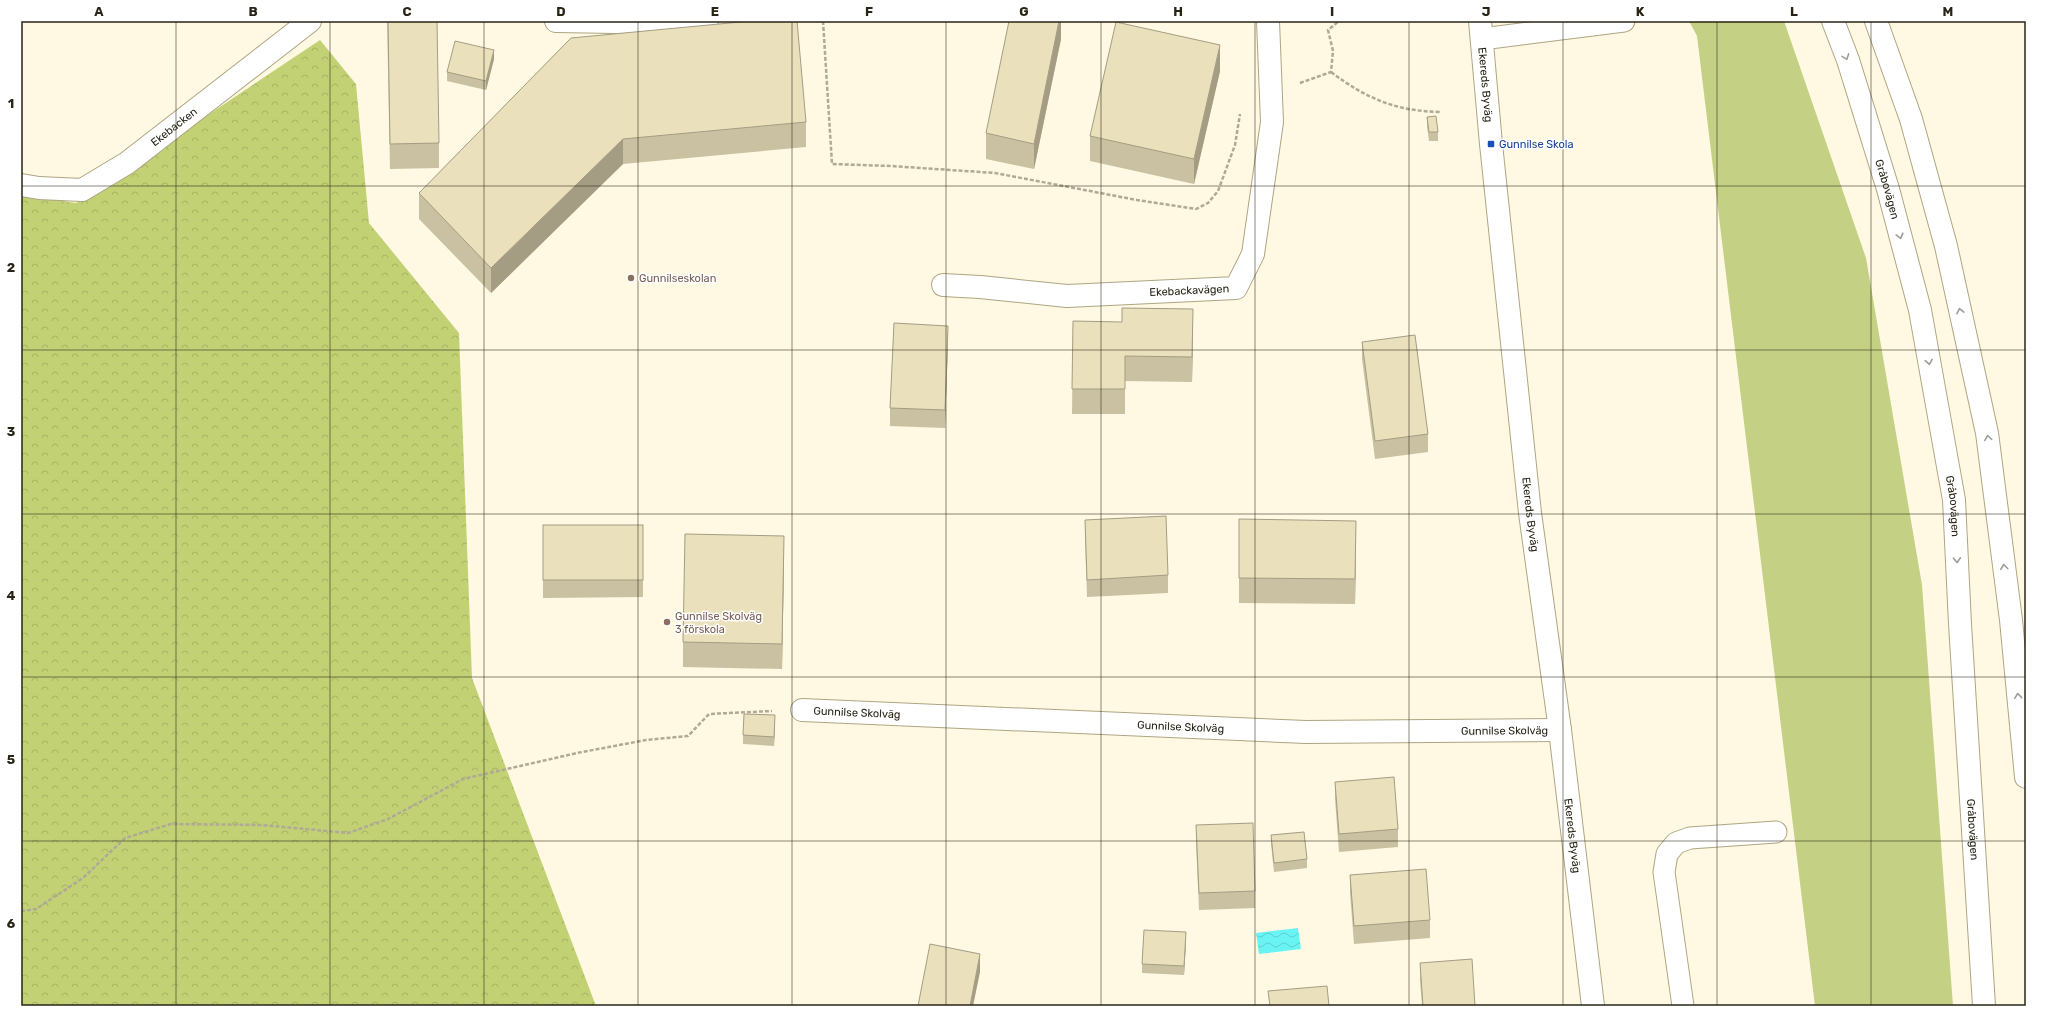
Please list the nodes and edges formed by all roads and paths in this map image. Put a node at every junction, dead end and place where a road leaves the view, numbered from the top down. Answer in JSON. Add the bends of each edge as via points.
{"nodes":[{"id":1,"x":310,"y":21,"type":"edge"},
{"id":2,"x":556,"y":21,"type":"edge"},
{"id":3,"x":707,"y":21,"type":"edge"},
{"id":4,"x":823,"y":21,"type":"edge"},
{"id":5,"x":1268,"y":21,"type":"edge"},
{"id":6,"x":1339,"y":21,"type":"edge"},
{"id":7,"x":1624,"y":21,"type":"edge"},
{"id":8,"x":1833,"y":21,"type":"edge"},
{"id":9,"x":1876,"y":21,"type":"edge"},
{"id":10,"x":1481,"y":30,"type":"edge"},
{"id":11,"x":1332,"y":72,"type":"junction"},
{"id":12,"x":1271,"y":87,"type":"junction"},
{"id":13,"x":1240,"y":110,"type":"dead end"},
{"id":14,"x":1440,"y":112,"type":"dead end"},
{"id":15,"x":21,"y":184,"type":"edge"},
{"id":16,"x":943,"y":285,"type":"dead end"},
{"id":17,"x":802,"y":710,"type":"joint"},
{"id":18,"x":1560,"y":730,"type":"junction"},
{"id":19,"x":2026,"y":777,"type":"edge"},
{"id":20,"x":1776,"y":832,"type":"dead end"},
{"id":21,"x":21,"y":911,"type":"edge"},
{"id":22,"x":1593,"y":1006,"type":"edge"},
{"id":23,"x":1683,"y":1006,"type":"edge"},
{"id":24,"x":1984,"y":1006,"type":"edge"}],
"edges":[{"from":1,"to":15,"type":"street","name":"Ekebacken","via":[[127,163],[82,190],[39,188]]},
{"from":2,"to":3,"type":"street"},
{"from":4,"to":13,"type":"path","via":[[832,164],[995,173],[1136,200],[1196,208],[1208,203],[1218,191],[1235,146]]},
{"from":5,"to":12,"type":"street","name":"Ekebackavägen"},
{"from":6,"to":11,"type":"path","via":[[1328,30],[1333,51]]},
{"from":7,"to":10,"type":"lane"},
{"from":8,"to":24,"type":"street","name":"Gråbovägen","one_way":true,"via":[[1848,60],[1888,189],[1920,310],[1954,500]]},
{"from":19,"to":9,"type":"street","one_way":true,"via":[[2011,620],[1987,433],[1946,246],[1910,118]]},
{"from":10,"to":18,"type":"street","name":"Ekereds Byväg","via":[[1491,152],[1530,513]]},
{"from":11,"to":12,"type":"path","via":[[1298,83]]},
{"from":11,"to":14,"type":"path","via":[[1348,84],[1387,104],[1414,111]]},
{"from":12,"to":16,"type":"street","name":"Ekebackavägen","via":[[1272,122],[1253,254],[1236,288],[1066,296]]},
{"from":17,"to":18,"type":"street","name":"Gunnilse Skolväg","via":[[1306,732]]},
{"from":17,"to":21,"type":"path","via":[[709,714],[688,736],[646,740],[577,752],[463,778],[388,818],[348,833],[262,825],[171,824],[125,838],[83,878],[36,909]]},
{"from":18,"to":22,"type":"street","name":"Ekereds Byväg"},
{"from":20,"to":23,"type":"lane","via":[[1690,838],[1676,843],[1667,854],[1664,872]]}]}
